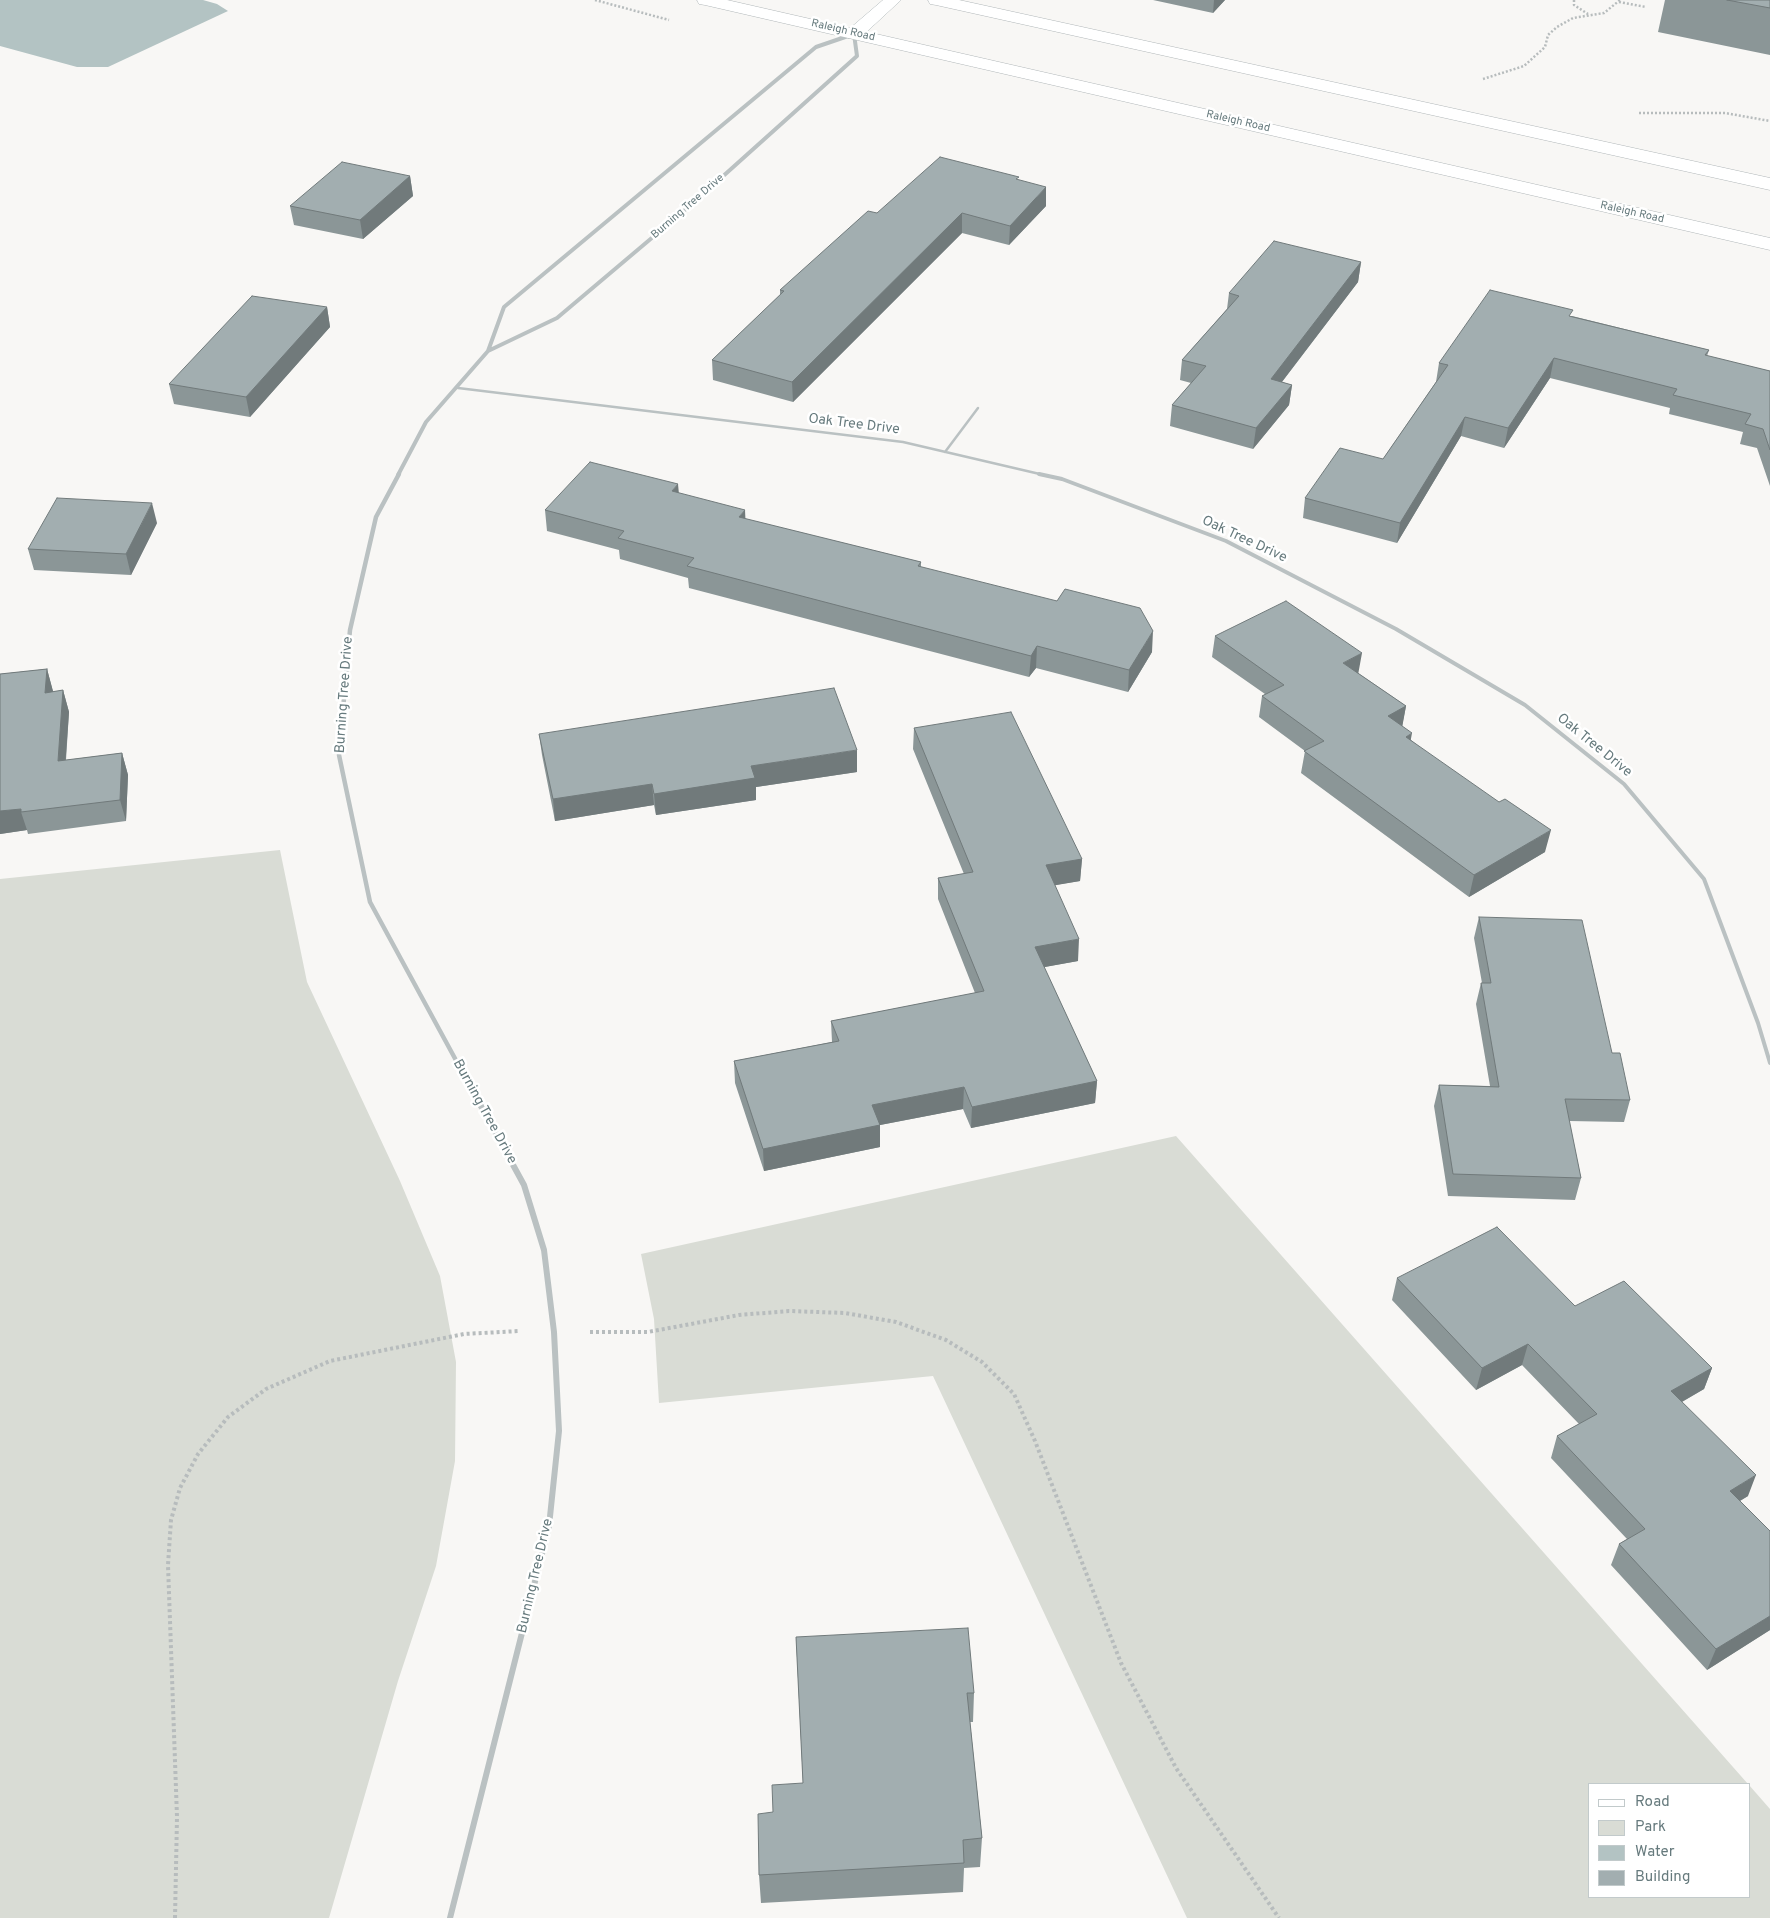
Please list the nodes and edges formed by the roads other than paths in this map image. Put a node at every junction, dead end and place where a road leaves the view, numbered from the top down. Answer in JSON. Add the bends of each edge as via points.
{"nodes":[{"id":1,"x":705,"y":0,"type":"edge"},
{"id":2,"x":893,"y":0,"type":"edge"},
{"id":3,"x":936,"y":0,"type":"edge"},
{"id":4,"x":854,"y":34,"type":"junction"},
{"id":5,"x":1770,"y":184,"type":"edge"},
{"id":6,"x":1770,"y":229,"type":"edge"},
{"id":7,"x":1734,"y":236,"type":"junction"},
{"id":8,"x":1770,"y":244,"type":"edge"},
{"id":9,"x":488,"y":351,"type":"junction"},
{"id":10,"x":458,"y":388,"type":"junction"},
{"id":11,"x":978,"y":408,"type":"dead end"},
{"id":12,"x":946,"y":452,"type":"junction"},
{"id":13,"x":1770,"y":1063,"type":"edge"},
{"id":14,"x":450,"y":1918,"type":"edge"}],
"edges":[{"from":1,"to":4,"type":"main road","name":"Raleigh Road"},
{"from":2,"to":4,"type":"main road","name":"Burning Tree Drive"},
{"from":3,"to":5,"type":"main road"},
{"from":4,"to":7,"type":"main road","name":"Raleigh Road"},
{"from":4,"to":9,"type":"street","name":"Burning Tree Drive","via":[[816,47],[504,307]]},
{"from":4,"to":9,"type":"street","name":"Burning Tree Drive","via":[[857,56],[692,204],[557,318]]},
{"from":6,"to":7,"type":"main road"},
{"from":7,"to":8,"type":"main road","name":"Raleigh Road"},
{"from":9,"to":10,"type":"street","name":"Burning Tree Drive"},
{"from":10,"to":12,"type":"lane","name":"Oak Tree Drive","via":[[903,442]]},
{"from":10,"to":14,"type":"street","name":"Burning Tree Drive","via":[[426,422],[376,517],[350,630],[339,755],[370,902],[524,1185],[544,1250],[554,1332],[559,1431],[550,1526]]},
{"from":11,"to":12,"type":"lane"},
{"from":12,"to":13,"type":"lane","name":"Oak Tree Drive","via":[[1062,479],[1226,540],[1396,629],[1525,705],[1624,784],[1704,879]]}]}
